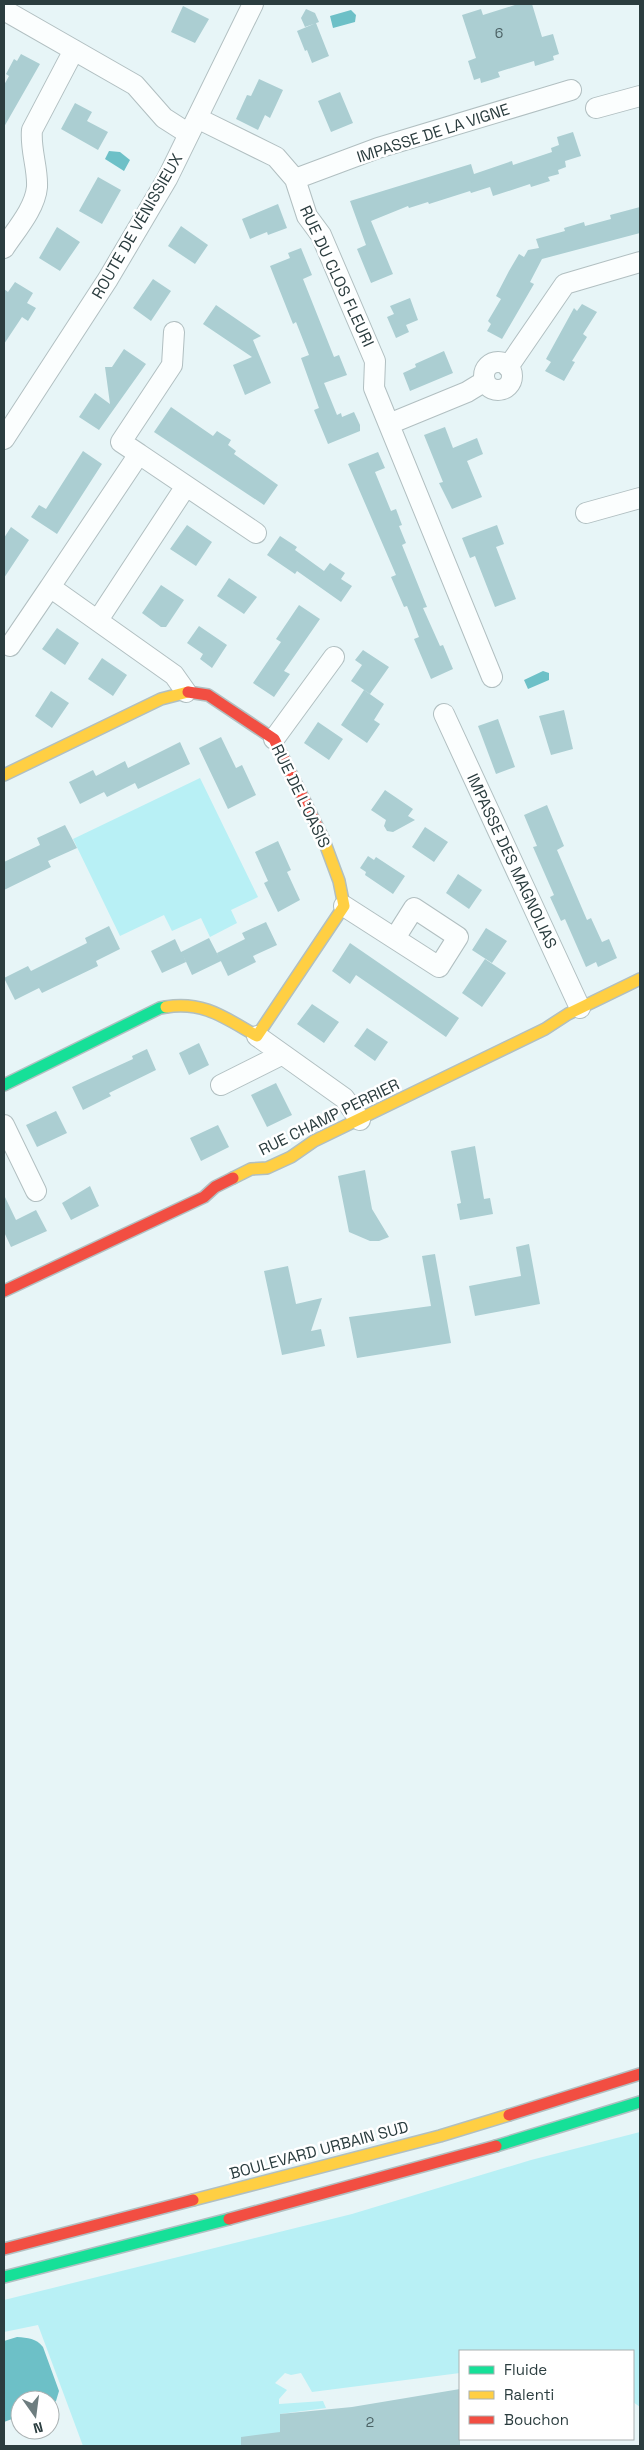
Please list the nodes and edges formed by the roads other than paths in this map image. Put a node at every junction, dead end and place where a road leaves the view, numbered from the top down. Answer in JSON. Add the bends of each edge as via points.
{"nodes":[{"id":1,"x":253,"y":4,"type":"edge"},
{"id":2,"x":4,"y":10,"type":"edge"},
{"id":3,"x":74,"y":50,"type":"junction"},
{"id":4,"x":571,"y":90,"type":"dead end"},
{"id":5,"x":640,"y":96,"type":"edge"},
{"id":6,"x":596,"y":108,"type":"dead end"},
{"id":7,"x":193,"y":126,"type":"junction"},
{"id":8,"x":295,"y":179,"type":"junction"},
{"id":9,"x":4,"y":248,"type":"edge"},
{"id":10,"x":640,"y":262,"type":"edge"},
{"id":11,"x":174,"y":332,"type":"dead end"},
{"id":12,"x":389,"y":424,"type":"junction"},
{"id":13,"x":4,"y":439,"type":"edge"},
{"id":14,"x":139,"y":454,"type":"junction"},
{"id":15,"x":186,"y":486,"type":"junction"},
{"id":16,"x":640,"y":498,"type":"edge"},
{"id":17,"x":586,"y":513,"type":"dead end"},
{"id":18,"x":256,"y":533,"type":"dead end"},
{"id":19,"x":50,"y":587,"type":"junction"},
{"id":20,"x":98,"y":620,"type":"junction"},
{"id":21,"x":10,"y":646,"type":"dead end"},
{"id":22,"x":334,"y":657,"type":"dead end"},
{"id":23,"x":492,"y":677,"type":"dead end"},
{"id":24,"x":186,"y":692,"type":"junction"},
{"id":25,"x":444,"y":714,"type":"dead end"},
{"id":26,"x":274,"y":739,"type":"junction"},
{"id":27,"x":4,"y":775,"type":"edge"},
{"id":28,"x":344,"y":906,"type":"junction"},
{"id":29,"x":395,"y":938,"type":"dead end"},
{"id":30,"x":640,"y":979,"type":"edge"},
{"id":31,"x":580,"y":1008,"type":"junction"},
{"id":32,"x":257,"y":1036,"type":"junction"},
{"id":33,"x":281,"y":1055,"type":"junction"},
{"id":34,"x":4,"y":1085,"type":"edge"},
{"id":35,"x":221,"y":1085,"type":"dead end"},
{"id":36,"x":360,"y":1120,"type":"junction"},
{"id":37,"x":4,"y":1125,"type":"edge"},
{"id":38,"x":36,"y":1191,"type":"dead end"},
{"id":39,"x":4,"y":1290,"type":"edge"},
{"id":40,"x":640,"y":2074,"type":"edge"},
{"id":41,"x":640,"y":2102,"type":"edge"},
{"id":42,"x":4,"y":2249,"type":"edge"},
{"id":43,"x":4,"y":2276,"type":"edge"}],
"edges":[{"from":1,"to":7,"type":"street","name":"ROUTE DE VÉNISSIEUX"},
{"from":2,"to":3,"type":"street","name":"RUE DU CLOS FLEURI"},
{"from":3,"to":7,"type":"street","name":"RUE DU CLOS FLEURI","via":[[135,85],[164,118]]},
{"from":3,"to":9,"type":"street","via":[[32,130],[37,186],[34,201]]},
{"from":4,"to":8,"type":"street","name":"IMPASSE DE LA VIGNE","via":[[378,148]]},
{"from":5,"to":6,"type":"street"},
{"from":7,"to":8,"type":"street","name":"RUE DU CLOS FLEURI","via":[[276,157]]},
{"from":7,"to":13,"type":"street","name":"ROUTE DE VÉNISSIEUX","via":[[167,179],[108,279]]},
{"from":8,"to":12,"type":"street","name":"RUE DU CLOS FLEURI","via":[[307,216],[321,235],[375,361],[374,388]]},
{"from":10,"to":12,"type":"street","via":[[565,284],[508,367],[512,376],[504,388],[491,388],[485,381],[467,392]]},
{"from":11,"to":14,"type":"street","via":[[172,365],[121,442]]},
{"from":12,"to":23,"type":"street","name":"RUE DU CLOS FLEURI"},
{"from":14,"to":15,"type":"street"},
{"from":14,"to":19,"type":"street"},
{"from":15,"to":18,"type":"street"},
{"from":15,"to":20,"type":"street"},
{"from":16,"to":17,"type":"street"},
{"from":19,"to":20,"type":"street"},
{"from":19,"to":21,"type":"street"},
{"from":20,"to":24,"type":"street","via":[[174,675]]},
{"from":22,"to":26,"type":"street"},
{"from":24,"to":26,"type":"main road","name":"RUE DE L'OASIS","via":[[208,695]]},
{"from":24,"to":27,"type":"main road","name":"RUE DE L'OASIS","via":[[161,700]]},
{"from":25,"to":31,"type":"street","name":"IMPASSE DES MAGNOLIAS"},
{"from":26,"to":28,"type":"main road","name":"RUE DE L'OASIS","via":[[328,851]]},
{"from":28,"to":29,"type":"street"},
{"from":28,"to":32,"type":"main road"},
{"from":30,"to":31,"type":"main road","name":"RUE CHAMP PERRIER"},
{"from":31,"to":36,"type":"main road","name":"RUE CHAMP PERRIER"},
{"from":32,"to":33,"type":"street"},
{"from":32,"to":34,"type":"main road","via":[[210,1010],[185,1004],[160,1008]]},
{"from":33,"to":35,"type":"street"},
{"from":33,"to":36,"type":"street","via":[[344,1098]]},
{"from":36,"to":39,"type":"main road","name":"RUE CHAMP PERRIER","via":[[314,1141],[268,1168],[251,1169],[215,1187],[198,1201]]},
{"from":37,"to":38,"type":"street"},
{"from":40,"to":42,"type":"main road","name":"BOULEVARD URBAIN SUD","via":[[440,2136]]},
{"from":41,"to":43,"type":"main road","via":[[386,2178]]}]}
